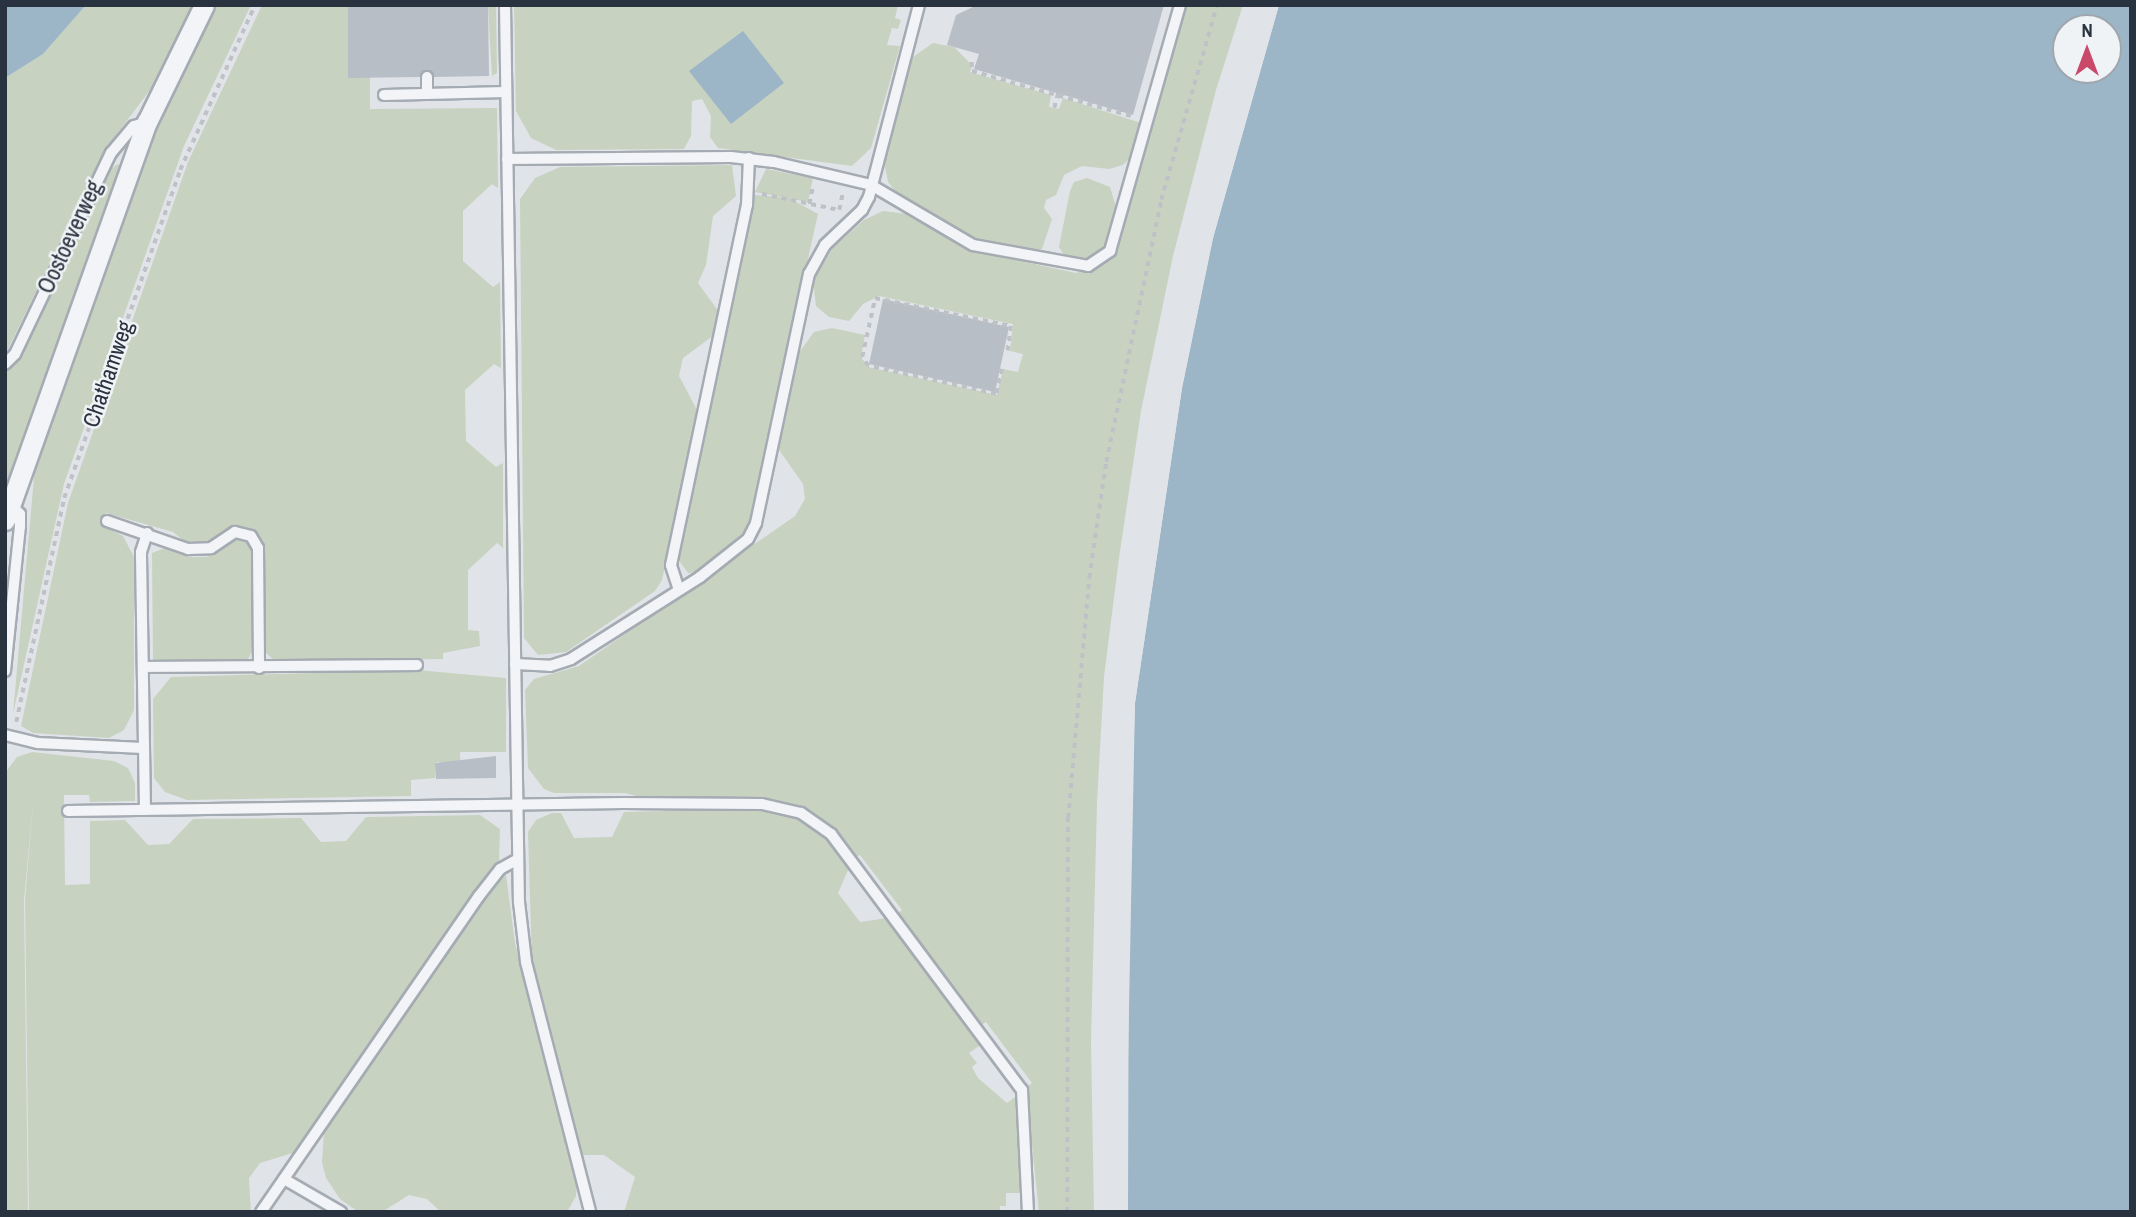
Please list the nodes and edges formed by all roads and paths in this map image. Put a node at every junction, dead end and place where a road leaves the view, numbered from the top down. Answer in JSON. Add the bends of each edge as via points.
{"nodes":[{"id":1,"x":204,"y":5,"type":"edge"},
{"id":2,"x":255,"y":5,"type":"edge"},
{"id":3,"x":505,"y":5,"type":"edge"},
{"id":4,"x":919,"y":5,"type":"edge"},
{"id":5,"x":1180,"y":5,"type":"edge"},
{"id":6,"x":1217,"y":5,"type":"edge"},
{"id":7,"x":972,"y":62,"type":"dead end"},
{"id":8,"x":426,"y":77,"type":"dead end"},
{"id":9,"x":506,"y":92,"type":"junction"},
{"id":10,"x":384,"y":94,"type":"dead end"},
{"id":11,"x":426,"y":94,"type":"junction"},
{"id":12,"x":1058,"y":94,"type":"junction"},
{"id":13,"x":1054,"y":108,"type":"dead end"},
{"id":14,"x":1147,"y":120,"type":"junction"},
{"id":15,"x":147,"y":122,"type":"junction"},
{"id":16,"x":750,"y":158,"type":"junction"},
{"id":17,"x":507,"y":159,"type":"junction"},
{"id":18,"x":871,"y":185,"type":"junction"},
{"id":19,"x":746,"y":194,"type":"junction"},
{"id":20,"x":858,"y":214,"type":"junction"},
{"id":21,"x":1008,"y":351,"type":"dead end"},
{"id":22,"x":5,"y":364,"type":"edge"},
{"id":23,"x":1002,"y":369,"type":"dead end"},
{"id":24,"x":8,"y":512,"type":"edge"},
{"id":25,"x":107,"y":521,"type":"dead end"},
{"id":26,"x":147,"y":533,"type":"junction"},
{"id":27,"x":678,"y":587,"type":"junction"},
{"id":28,"x":515,"y":664,"type":"junction"},
{"id":29,"x":417,"y":665,"type":"dead end"},
{"id":30,"x":145,"y":667,"type":"junction"},
{"id":31,"x":259,"y":668,"type":"junction"},
{"id":32,"x":5,"y":671,"type":"edge"},
{"id":33,"x":8,"y":738,"type":"edge"},
{"id":34,"x":143,"y":748,"type":"junction"},
{"id":35,"x":517,"y":804,"type":"junction"},
{"id":36,"x":145,"y":810,"type":"junction"},
{"id":37,"x":68,"y":811,"type":"dead end"},
{"id":38,"x":516,"y":860,"type":"junction"},
{"id":39,"x":284,"y":1178,"type":"junction"},
{"id":40,"x":586,"y":1210,"type":"edge"},
{"id":41,"x":261,"y":1212,"type":"edge"},
{"id":42,"x":341,"y":1212,"type":"edge"},
{"id":43,"x":1028,"y":1212,"type":"edge"},
{"id":44,"x":1067,"y":1212,"type":"edge"}],
"edges":[{"from":1,"to":15,"type":"street","name":"Chathamweg"},
{"from":2,"to":33,"type":"path","name":"Chathamweg","via":[[180,170],[64,498]]},
{"from":3,"to":9,"type":"lane"},
{"from":4,"to":18,"type":"lane"},
{"from":5,"to":14,"type":"lane"},
{"from":6,"to":44,"type":"path","via":[[1161,200],[1106,462],[1089,578],[1068,818]]},
{"from":7,"to":12,"type":"path","via":[[972,71]]},
{"from":8,"to":11,"type":"lane"},
{"from":9,"to":11,"type":"lane"},
{"from":9,"to":17,"type":"lane"},
{"from":10,"to":11,"type":"lane"},
{"from":12,"to":13,"type":"path"},
{"from":12,"to":14,"type":"path"},
{"from":14,"to":18,"type":"lane","via":[[1110,251],[1088,266],[967,243]]},
{"from":15,"to":22,"type":"lane","name":"Oostoeverweg","via":[[134,126],[111,153],[15,354]]},
{"from":15,"to":24,"type":"street","name":"Chathamweg"},
{"from":16,"to":17,"type":"lane"},
{"from":16,"to":18,"type":"lane"},
{"from":16,"to":19,"type":"lane"},
{"from":17,"to":28,"type":"lane"},
{"from":18,"to":20,"type":"lane"},
{"from":19,"to":20,"type":"path","via":[[778,194]]},
{"from":19,"to":27,"type":"lane","via":[[671,565]]},
{"from":20,"to":27,"type":"lane","via":[[825,245],[809,274],[751,533],[737,551]]},
{"from":21,"to":23,"type":"path","via":[[1011,326],[875,298],[862,357],[869,366],[996,394]]},
{"from":24,"to":32,"type":"lane","via":[[20,514],[20,527]]},
{"from":25,"to":26,"type":"lane"},
{"from":26,"to":30,"type":"lane","via":[[141,552]]},
{"from":26,"to":31,"type":"lane","via":[[188,549],[211,548],[237,532],[253,539],[258,552]]},
{"from":27,"to":28,"type":"lane","via":[[564,662]]},
{"from":28,"to":35,"type":"lane"},
{"from":29,"to":31,"type":"lane"},
{"from":30,"to":31,"type":"lane"},
{"from":30,"to":34,"type":"lane"},
{"from":33,"to":34,"type":"lane"},
{"from":34,"to":36,"type":"lane"},
{"from":35,"to":36,"type":"lane"},
{"from":35,"to":38,"type":"lane"},
{"from":35,"to":43,"type":"lane","via":[[762,804],[789,808],[821,826],[1022,1090]]},
{"from":36,"to":37,"type":"lane"},
{"from":38,"to":39,"type":"lane","via":[[500,869],[479,897]]},
{"from":38,"to":40,"type":"lane","via":[[526,962]]},
{"from":39,"to":41,"type":"lane"},
{"from":39,"to":42,"type":"lane"}]}
